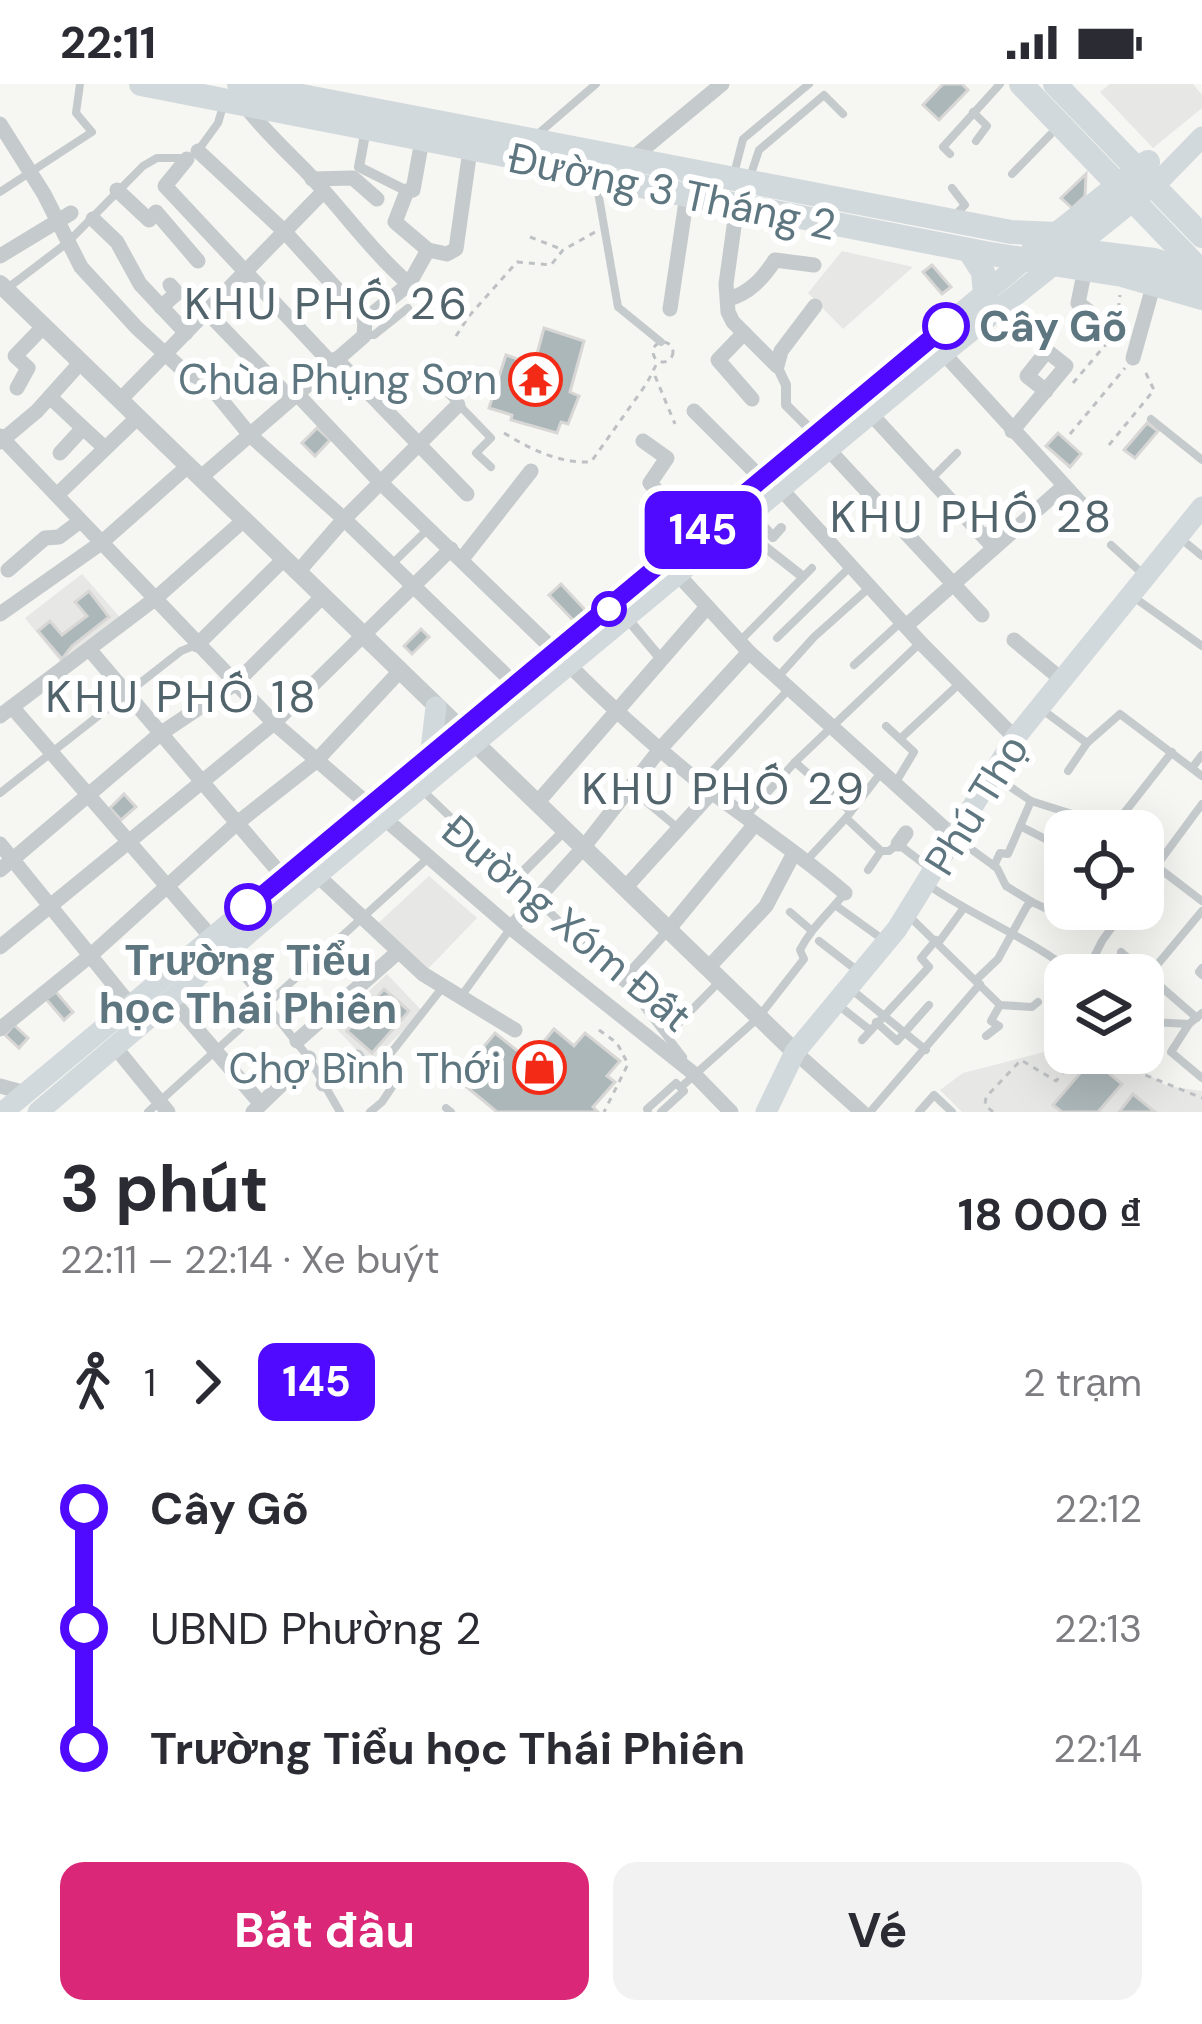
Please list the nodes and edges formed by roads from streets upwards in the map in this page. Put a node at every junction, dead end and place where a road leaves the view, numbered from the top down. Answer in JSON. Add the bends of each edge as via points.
{"nodes":[{"id":1,"x":141,"y":84,"type":"edge"},
{"id":2,"x":722,"y":84,"type":"edge"},
{"id":3,"x":1021,"y":84,"type":"edge"},
{"id":4,"x":1039,"y":84,"type":"edge"},
{"id":5,"x":1055,"y":84,"type":"edge"},
{"id":6,"x":1074,"y":84,"type":"edge"},
{"id":7,"x":298,"y":90,"type":"edge"},
{"id":8,"x":238,"y":92,"type":"edge"},
{"id":9,"x":0,"y":124,"type":"edge"},
{"id":10,"x":1202,"y":127,"type":"edge"},
{"id":11,"x":366,"y":129,"type":"junction"},
{"id":12,"x":1202,"y":137,"type":"edge"},
{"id":13,"x":422,"y":140,"type":"junction"},
{"id":14,"x":470,"y":150,"type":"junction"},
{"id":15,"x":629,"y":161,"type":"junction"},
{"id":16,"x":1156,"y":169,"type":"junction"},
{"id":17,"x":589,"y":172,"type":"junction"},
{"id":18,"x":317,"y":186,"type":"junction"},
{"id":19,"x":117,"y":190,"type":"road end"},
{"id":20,"x":739,"y":190,"type":"junction"},
{"id":21,"x":407,"y":191,"type":"junction"},
{"id":22,"x":1124,"y":194,"type":"junction"},
{"id":23,"x":687,"y":195,"type":"junction"},
{"id":24,"x":376,"y":199,"type":"dead end"},
{"id":25,"x":1202,"y":215,"type":"edge"},
{"id":26,"x":64,"y":218,"type":"junction"},
{"id":27,"x":93,"y":219,"type":"road end"},
{"id":28,"x":284,"y":231,"type":"junction"},
{"id":29,"x":1018,"y":233,"type":"junction"},
{"id":30,"x":1057,"y":234,"type":"junction"},
{"id":31,"x":1202,"y":236,"type":"edge"},
{"id":32,"x":428,"y":250,"type":"junction"},
{"id":33,"x":970,"y":250,"type":"junction"},
{"id":34,"x":1202,"y":254,"type":"edge"},
{"id":35,"x":0,"y":256,"type":"edge"},
{"id":36,"x":198,"y":261,"type":"dead end"},
{"id":37,"x":814,"y":265,"type":"dead end"},
{"id":38,"x":1054,"y":266,"type":"junction"},
{"id":39,"x":1085,"y":269,"type":"junction"},
{"id":40,"x":1029,"y":271,"type":"junction"},
{"id":41,"x":245,"y":273,"type":"junction"},
{"id":42,"x":1202,"y":274,"type":"edge"},
{"id":43,"x":1154,"y":283,"type":"junction"},
{"id":44,"x":409,"y":284,"type":"junction"},
{"id":45,"x":3,"y":286,"type":"edge"},
{"id":46,"x":170,"y":286,"type":"dead end"},
{"id":47,"x":985,"y":294,"type":"junction"},
{"id":48,"x":1202,"y":298,"type":"edge"},
{"id":49,"x":728,"y":299,"type":"junction"},
{"id":50,"x":815,"y":306,"type":"dead end"},
{"id":51,"x":161,"y":307,"type":"junction"},
{"id":52,"x":670,"y":309,"type":"dead end"},
{"id":53,"x":207,"y":312,"type":"junction"},
{"id":54,"x":1105,"y":324,"type":"dead end"},
{"id":55,"x":44,"y":326,"type":"junction"},
{"id":56,"x":364,"y":328,"type":"junction"},
{"id":57,"x":186,"y":333,"type":"junction"},
{"id":58,"x":743,"y":333,"type":"junction"},
{"id":59,"x":937,"y":346,"type":"junction"},
{"id":60,"x":166,"y":353,"type":"junction"},
{"id":61,"x":1133,"y":358,"type":"road end"},
{"id":62,"x":81,"y":362,"type":"junction"},
{"id":63,"x":334,"y":362,"type":"junction"},
{"id":64,"x":777,"y":366,"type":"junction"},
{"id":65,"x":17,"y":388,"type":"dead end"},
{"id":66,"x":1046,"y":391,"type":"dead end"},
{"id":67,"x":294,"y":396,"type":"junction"},
{"id":68,"x":50,"y":397,"type":"junction"},
{"id":69,"x":752,"y":399,"type":"dead end"},
{"id":70,"x":120,"y":400,"type":"junction"},
{"id":71,"x":458,"y":406,"type":"road end"},
{"id":72,"x":694,"y":411,"type":"dead end"},
{"id":73,"x":871,"y":414,"type":"junction"},
{"id":74,"x":138,"y":417,"type":"junction"},
{"id":75,"x":83,"y":428,"type":"junction"},
{"id":76,"x":1012,"y":431,"type":"junction"},
{"id":77,"x":250,"y":435,"type":"junction"},
{"id":78,"x":1,"y":439,"type":"edge"},
{"id":79,"x":644,"y":441,"type":"dead end"},
{"id":80,"x":822,"y":442,"type":"junction"},
{"id":81,"x":418,"y":445,"type":"junction"},
{"id":82,"x":105,"y":448,"type":"junction"},
{"id":83,"x":60,"y":453,"type":"dead end"},
{"id":84,"x":532,"y":470,"type":"dead end"},
{"id":85,"x":194,"y":472,"type":"junction"},
{"id":86,"x":381,"y":483,"type":"junction"},
{"id":87,"x":772,"y":484,"type":"junction"},
{"id":88,"x":1064,"y":486,"type":"junction"},
{"id":89,"x":58,"y":494,"type":"junction"},
{"id":90,"x":467,"y":494,"type":"dead end"},
{"id":91,"x":1085,"y":508,"type":"dead end"},
{"id":92,"x":344,"y":519,"type":"junction"},
{"id":93,"x":744,"y":519,"type":"junction"},
{"id":94,"x":244,"y":520,"type":"junction"},
{"id":95,"x":79,"y":522,"type":"junction"},
{"id":96,"x":1193,"y":526,"type":"edge"},
{"id":97,"x":781,"y":528,"type":"dead end"},
{"id":98,"x":696,"y":536,"type":"junction"},
{"id":99,"x":989,"y":542,"type":"junction"},
{"id":100,"x":100,"y":543,"type":"junction"},
{"id":101,"x":457,"y":554,"type":"junction"},
{"id":102,"x":291,"y":566,"type":"junction"},
{"id":103,"x":672,"y":568,"type":"junction"},
{"id":104,"x":8,"y":570,"type":"dead end"},
{"id":105,"x":807,"y":572,"type":"road end"},
{"id":106,"x":953,"y":585,"type":"junction"},
{"id":107,"x":413,"y":586,"type":"junction"},
{"id":108,"x":323,"y":596,"type":"junction"},
{"id":109,"x":156,"y":598,"type":"junction"},
{"id":110,"x":707,"y":607,"type":"junction"},
{"id":111,"x":0,"y":614,"type":"edge"},
{"id":112,"x":982,"y":615,"type":"dead end"},
{"id":113,"x":626,"y":617,"type":"junction"},
{"id":114,"x":904,"y":623,"type":"junction"},
{"id":115,"x":362,"y":635,"type":"junction"},
{"id":116,"x":1014,"y":640,"type":"dead end"},
{"id":117,"x":197,"y":645,"type":"junction"},
{"id":118,"x":744,"y":647,"type":"junction"},
{"id":119,"x":88,"y":649,"type":"junction"},
{"id":120,"x":563,"y":659,"type":"junction"},
{"id":121,"x":661,"y":659,"type":"junction"},
{"id":122,"x":400,"y":670,"type":"junction"},
{"id":123,"x":1061,"y":679,"type":"junction"},
{"id":124,"x":236,"y":682,"type":"junction"},
{"id":125,"x":517,"y":686,"type":"junction"},
{"id":126,"x":436,"y":707,"type":"junction"},
{"id":127,"x":6,"y":711,"type":"edge"},
{"id":128,"x":615,"y":711,"type":"junction"},
{"id":129,"x":274,"y":723,"type":"junction"},
{"id":130,"x":160,"y":734,"type":"junction"},
{"id":131,"x":469,"y":737,"type":"junction"},
{"id":132,"x":1015,"y":738,"type":"junction"},
{"id":133,"x":661,"y":748,"type":"junction"},
{"id":134,"x":430,"y":758,"type":"junction"},
{"id":135,"x":316,"y":761,"type":"junction"},
{"id":136,"x":200,"y":782,"type":"junction"},
{"id":137,"x":707,"y":787,"type":"junction"},
{"id":138,"x":90,"y":797,"type":"junction"},
{"id":139,"x":537,"y":803,"type":"junction"},
{"id":140,"x":375,"y":814,"type":"junction"},
{"id":141,"x":750,"y":820,"type":"junction"},
{"id":142,"x":236,"y":824,"type":"junction"},
{"id":143,"x":565,"y":830,"type":"junction"},
{"id":144,"x":954,"y":837,"type":"junction"},
{"id":145,"x":0,"y":844,"type":"edge"},
{"id":146,"x":129,"y":844,"type":"junction"},
{"id":147,"x":583,"y":848,"type":"junction"},
{"id":148,"x":801,"y":857,"type":"junction"},
{"id":149,"x":14,"y":858,"type":"junction"},
{"id":150,"x":0,"y":870,"type":"edge"},
{"id":151,"x":317,"y":875,"type":"junction"},
{"id":152,"x":284,"y":878,"type":"junction"},
{"id":153,"x":515,"y":880,"type":"road end"},
{"id":154,"x":167,"y":887,"type":"junction"},
{"id":155,"x":625,"y":888,"type":"junction"},
{"id":156,"x":840,"y":899,"type":"road end"},
{"id":157,"x":51,"y":904,"type":"junction"},
{"id":158,"x":511,"y":928,"type":"junction"},
{"id":159,"x":668,"y":930,"type":"junction"},
{"id":160,"x":219,"y":945,"type":"junction"},
{"id":161,"x":0,"y":947,"type":"edge"},
{"id":162,"x":398,"y":952,"type":"junction"},
{"id":163,"x":91,"y":955,"type":"junction"},
{"id":164,"x":714,"y":975,"type":"junction"},
{"id":165,"x":622,"y":981,"type":"road end"},
{"id":166,"x":171,"y":999,"type":"junction"},
{"id":167,"x":130,"y":1006,"type":"junction"},
{"id":168,"x":0,"y":1029,"type":"edge"},
{"id":169,"x":515,"y":1030,"type":"dead end"},
{"id":170,"x":297,"y":1042,"type":"road end"},
{"id":171,"x":115,"y":1047,"type":"junction"},
{"id":172,"x":795,"y":1052,"type":"junction"},
{"id":173,"x":357,"y":1057,"type":"dead end"},
{"id":174,"x":309,"y":1058,"type":"road end"},
{"id":175,"x":323,"y":1084,"type":"road end"},
{"id":176,"x":0,"y":1086,"type":"edge"},
{"id":177,"x":40,"y":1106,"type":"edge"},
{"id":178,"x":257,"y":1108,"type":"edge"},
{"id":179,"x":159,"y":1109,"type":"edge"},
{"id":180,"x":3,"y":1112,"type":"edge"},
{"id":181,"x":731,"y":1112,"type":"edge"},
{"id":182,"x":766,"y":1112,"type":"edge"},
{"id":183,"x":866,"y":1112,"type":"edge"}],
"edges":[{"from":1,"to":8,"type":"main road","name":"Đường 3 Tháng 2"},
{"from":2,"to":15,"type":"street"},
{"from":3,"to":22,"type":"main road","via":[[1055,130]]},
{"from":4,"to":34,"type":"main road"},
{"from":5,"to":31,"type":"main road"},
{"from":6,"to":16,"type":"main road"},
{"from":7,"to":8,"type":"main road","name":"Đường 3 Tháng 2"},
{"from":7,"to":15,"type":"main road","name":"Đường 3 Tháng 2"},
{"from":8,"to":11,"type":"main road","name":"Đường 3 Tháng 2"},
{"from":8,"to":18,"type":"street"},
{"from":9,"to":26,"type":"street"},
{"from":10,"to":16,"type":"main road"},
{"from":11,"to":13,"type":"main road","name":"Đường 3 Tháng 2"},
{"from":11,"to":21,"type":"street","via":[[359,167]]},
{"from":12,"to":16,"type":"main road"},
{"from":13,"to":14,"type":"main road","name":"Đường 3 Tháng 2"},
{"from":13,"to":21,"type":"street"},
{"from":14,"to":17,"type":"main road","name":"Đường 3 Tháng 2"},
{"from":14,"to":32,"type":"street","via":[[456,249]]},
{"from":15,"to":20,"type":"main road","name":"Đường 3 Tháng 2"},
{"from":16,"to":22,"type":"main road"},
{"from":16,"to":25,"type":"main road"},
{"from":17,"to":23,"type":"main road","name":"Đường 3 Tháng 2"},
{"from":17,"to":42,"type":"main road"},
{"from":18,"to":24,"type":"street","via":[[353,178]]},
{"from":18,"to":28,"type":"street"},
{"from":18,"to":44,"type":"street"},
{"from":19,"to":36,"type":"street","via":[[149,220],[156,212]]},
{"from":20,"to":23,"type":"main road","name":"Đường 3 Tháng 2"},
{"from":20,"to":29,"type":"main road","name":"Đường 3 Tháng 2"},
{"from":20,"to":33,"type":"main road","name":"Đường 3 Tháng 2"},
{"from":20,"to":49,"type":"street"},
{"from":21,"to":32,"type":"street","via":[[395,222]]},
{"from":22,"to":30,"type":"main road"},
{"from":22,"to":38,"type":"main road"},
{"from":22,"to":42,"type":"main road"},
{"from":23,"to":52,"type":"street"},
{"from":26,"to":35,"type":"street"},
{"from":26,"to":60,"type":"street","via":[[81,268]]},
{"from":27,"to":51,"type":"street"},
{"from":28,"to":41,"type":"street"},
{"from":28,"to":41,"type":"street","via":[[192,155],[165,186]]},
{"from":28,"to":56,"type":"street"},
{"from":29,"to":30,"type":"main road","name":"Đường 3 Tháng 2"},
{"from":29,"to":40,"type":"main road"},
{"from":30,"to":40,"type":"main road"},
{"from":32,"to":44,"type":"street"},
{"from":33,"to":40,"type":"main road","name":"Đường 3 Tháng 2"},
{"from":33,"to":47,"type":"main road"},
{"from":37,"to":49,"type":"street","via":[[775,260]]},
{"from":38,"to":39,"type":"main road","name":"Đường 3 Tháng 2"},
{"from":38,"to":40,"type":"main road","name":"Đường 3 Tháng 2"},
{"from":39,"to":43,"type":"main road","name":"Đường 3 Tháng 2"},
{"from":39,"to":54,"type":"street","via":[[1078,303]]},
{"from":40,"to":47,"type":"main road"},
{"from":40,"to":59,"type":"main road"},
{"from":41,"to":53,"type":"street"},
{"from":41,"to":63,"type":"street"},
{"from":43,"to":48,"type":"main road","name":"Đường 3 Tháng 2"},
{"from":43,"to":61,"type":"street"},
{"from":44,"to":56,"type":"street"},
{"from":45,"to":55,"type":"street"},
{"from":46,"to":51,"type":"street","via":[[178,293]]},
{"from":47,"to":59,"type":"main road"},
{"from":49,"to":58,"type":"street"},
{"from":50,"to":64,"type":"street"},
{"from":51,"to":57,"type":"street"},
{"from":53,"to":57,"type":"street"},
{"from":53,"to":67,"type":"street"},
{"from":55,"to":62,"type":"street"},
{"from":55,"to":65,"type":"street","via":[[15,356],[28,368]]},
{"from":56,"to":63,"type":"street"},
{"from":57,"to":60,"type":"street"},
{"from":58,"to":64,"type":"street"},
{"from":58,"to":69,"type":"street","via":[[718,361]]},
{"from":59,"to":73,"type":"main road"},
{"from":59,"to":76,"type":"street"},
{"from":59,"to":80,"type":"main road"},
{"from":60,"to":70,"type":"street"},
{"from":60,"to":77,"type":"street","via":[[205,380]]},
{"from":62,"to":68,"type":"street"},
{"from":62,"to":70,"type":"street"},
{"from":63,"to":67,"type":"street"},
{"from":63,"to":81,"type":"street"},
{"from":64,"to":80,"type":"street","via":[[786,405]]},
{"from":66,"to":76,"type":"street"},
{"from":67,"to":77,"type":"street"},
{"from":67,"to":86,"type":"street"},
{"from":68,"to":75,"type":"street"},
{"from":68,"to":78,"type":"street"},
{"from":70,"to":74,"type":"street"},
{"from":71,"to":81,"type":"street"},
{"from":72,"to":87,"type":"street"},
{"from":73,"to":80,"type":"main road"},
{"from":73,"to":99,"type":"street"},
{"from":74,"to":82,"type":"street"},
{"from":74,"to":85,"type":"street"},
{"from":75,"to":82,"type":"street"},
{"from":75,"to":83,"type":"street"},
{"from":76,"to":88,"type":"street"},
{"from":77,"to":85,"type":"street"},
{"from":77,"to":92,"type":"street"},
{"from":78,"to":89,"type":"street","name":"Đường Xóm Đất"},
{"from":79,"to":98,"type":"street","via":[[667,458],[650,483]]},
{"from":80,"to":87,"type":"main road"},
{"from":80,"to":106,"type":"street"},
{"from":81,"to":86,"type":"street"},
{"from":81,"to":90,"type":"street"},
{"from":82,"to":89,"type":"street"},
{"from":84,"to":101,"type":"street"},
{"from":85,"to":94,"type":"street"},
{"from":85,"to":100,"type":"street"},
{"from":86,"to":92,"type":"street"},
{"from":86,"to":101,"type":"street"},
{"from":87,"to":93,"type":"main road"},
{"from":87,"to":98,"type":"main road"},
{"from":87,"to":114,"type":"street"},
{"from":88,"to":91,"type":"street"},
{"from":88,"to":99,"type":"street"},
{"from":89,"to":95,"type":"street","name":"Đường Xóm Đất"},
{"from":92,"to":102,"type":"street"},
{"from":92,"to":107,"type":"street"},
{"from":93,"to":97,"type":"street","via":[[772,537]]},
{"from":93,"to":103,"type":"main road"},
{"from":93,"to":105,"type":"street"},
{"from":94,"to":102,"type":"street"},
{"from":94,"to":109,"type":"street"},
{"from":95,"to":100,"type":"street","name":"Đường Xóm Đất"},
{"from":95,"to":104,"type":"street"},
{"from":96,"to":123,"type":"main road","name":"Phú Thọ"},
{"from":98,"to":103,"type":"main road"},
{"from":99,"to":106,"type":"street"},
{"from":100,"to":109,"type":"street","name":"Đường Xóm Đất"},
{"from":100,"to":111,"type":"street"},
{"from":101,"to":107,"type":"street"},
{"from":101,"to":120,"type":"street"},
{"from":102,"to":108,"type":"street"},
{"from":102,"to":117,"type":"street"},
{"from":103,"to":110,"type":"street"},
{"from":103,"to":113,"type":"main road"},
{"from":103,"to":120,"type":"main road"},
{"from":106,"to":112,"type":"street"},
{"from":106,"to":114,"type":"street"},
{"from":107,"to":115,"type":"street"},
{"from":107,"to":125,"type":"street"},
{"from":108,"to":115,"type":"street"},
{"from":108,"to":124,"type":"street"},
{"from":109,"to":117,"type":"street","name":"Đường Xóm Đất"},
{"from":109,"to":119,"type":"street"},
{"from":110,"to":118,"type":"street"},
{"from":110,"to":121,"type":"street"},
{"from":113,"to":120,"type":"main road"},
{"from":113,"to":121,"type":"street"},
{"from":114,"to":132,"type":"street"},
{"from":115,"to":122,"type":"street"},
{"from":115,"to":129,"type":"street"},
{"from":116,"to":123,"type":"street"},
{"from":117,"to":124,"type":"street","name":"Đường Xóm Đất"},
{"from":118,"to":133,"type":"street"},
{"from":118,"to":144,"type":"street"},
{"from":119,"to":127,"type":"street"},
{"from":119,"to":130,"type":"street"},
{"from":120,"to":125,"type":"main road"},
{"from":120,"to":128,"type":"street"},
{"from":120,"to":131,"type":"main road"},
{"from":121,"to":128,"type":"street"},
{"from":122,"to":126,"type":"street"},
{"from":122,"to":135,"type":"street"},
{"from":123,"to":132,"type":"main road","name":"Phú Thọ"},
{"from":124,"to":129,"type":"street","name":"Đường Xóm Đất"},
{"from":124,"to":130,"type":"street"},
{"from":125,"to":131,"type":"main road"},
{"from":126,"to":131,"type":"street"},
{"from":126,"to":134,"type":"main road"},
{"from":127,"to":138,"type":"street"},
{"from":128,"to":133,"type":"street"},
{"from":128,"to":139,"type":"street"},
{"from":129,"to":135,"type":"street","name":"Đường Xóm Đất"},
{"from":129,"to":136,"type":"street"},
{"from":130,"to":136,"type":"street"},
{"from":130,"to":138,"type":"street"},
{"from":131,"to":134,"type":"main road"},
{"from":131,"to":139,"type":"street"},
{"from":131,"to":140,"type":"main road","via":[[420,788]]},
{"from":132,"to":144,"type":"main road","name":"Phú Thọ"},
{"from":133,"to":137,"type":"street"},
{"from":133,"to":147,"type":"street"},
{"from":134,"to":140,"type":"main road"},
{"from":135,"to":140,"type":"street","name":"Đường Xóm Đất"},
{"from":135,"to":142,"type":"street"},
{"from":136,"to":142,"type":"street"},
{"from":136,"to":146,"type":"street"},
{"from":137,"to":141,"type":"street"},
{"from":137,"to":155,"type":"street","via":[[680,830]]},
{"from":138,"to":146,"type":"street"},
{"from":138,"to":149,"type":"street"},
{"from":139,"to":143,"type":"street"},
{"from":140,"to":151,"type":"main road"},
{"from":140,"to":152,"type":"main road"},
{"from":140,"to":158,"type":"street","name":"Đường Xóm Đất"},
{"from":141,"to":148,"type":"street"},
{"from":141,"to":159,"type":"street"},
{"from":142,"to":152,"type":"street"},
{"from":142,"to":154,"type":"street"},
{"from":143,"to":147,"type":"street"},
{"from":143,"to":153,"type":"street"},
{"from":144,"to":172,"type":"main road","name":"Phú Thọ","via":[[907,914]]},
{"from":145,"to":149,"type":"street"},
{"from":146,"to":154,"type":"street"},
{"from":146,"to":157,"type":"street"},
{"from":147,"to":155,"type":"street"},
{"from":147,"to":158,"type":"street"},
{"from":148,"to":156,"type":"street"},
{"from":148,"to":164,"type":"street"},
{"from":149,"to":150,"type":"street"},
{"from":149,"to":157,"type":"street"},
{"from":151,"to":160,"type":"main road"},
{"from":151,"to":162,"type":"street"},
{"from":152,"to":160,"type":"main road"},
{"from":154,"to":160,"type":"street"},
{"from":154,"to":163,"type":"street"},
{"from":155,"to":159,"type":"street"},
{"from":157,"to":161,"type":"street"},
{"from":157,"to":163,"type":"street"},
{"from":158,"to":181,"type":"street","name":"Đường Xóm Đất","via":[[694,1073]]},
{"from":159,"to":164,"type":"street"},
{"from":159,"to":165,"type":"street"},
{"from":160,"to":166,"type":"main road"},
{"from":160,"to":167,"type":"main road"},
{"from":162,"to":169,"type":"street"},
{"from":162,"to":170,"type":"street"},
{"from":163,"to":167,"type":"street"},
{"from":163,"to":168,"type":"street"},
{"from":164,"to":172,"type":"street"},
{"from":166,"to":171,"type":"main road"},
{"from":166,"to":178,"type":"street"},
{"from":167,"to":177,"type":"main road"},
{"from":171,"to":177,"type":"main road"},
{"from":171,"to":179,"type":"street"},
{"from":172,"to":182,"type":"main road","name":"Phú Thọ"},
{"from":172,"to":183,"type":"street"},
{"from":173,"to":175,"type":"street"},
{"from":174,"to":178,"type":"street"},
{"from":176,"to":177,"type":"street"},
{"from":177,"to":180,"type":"main road"}]}
